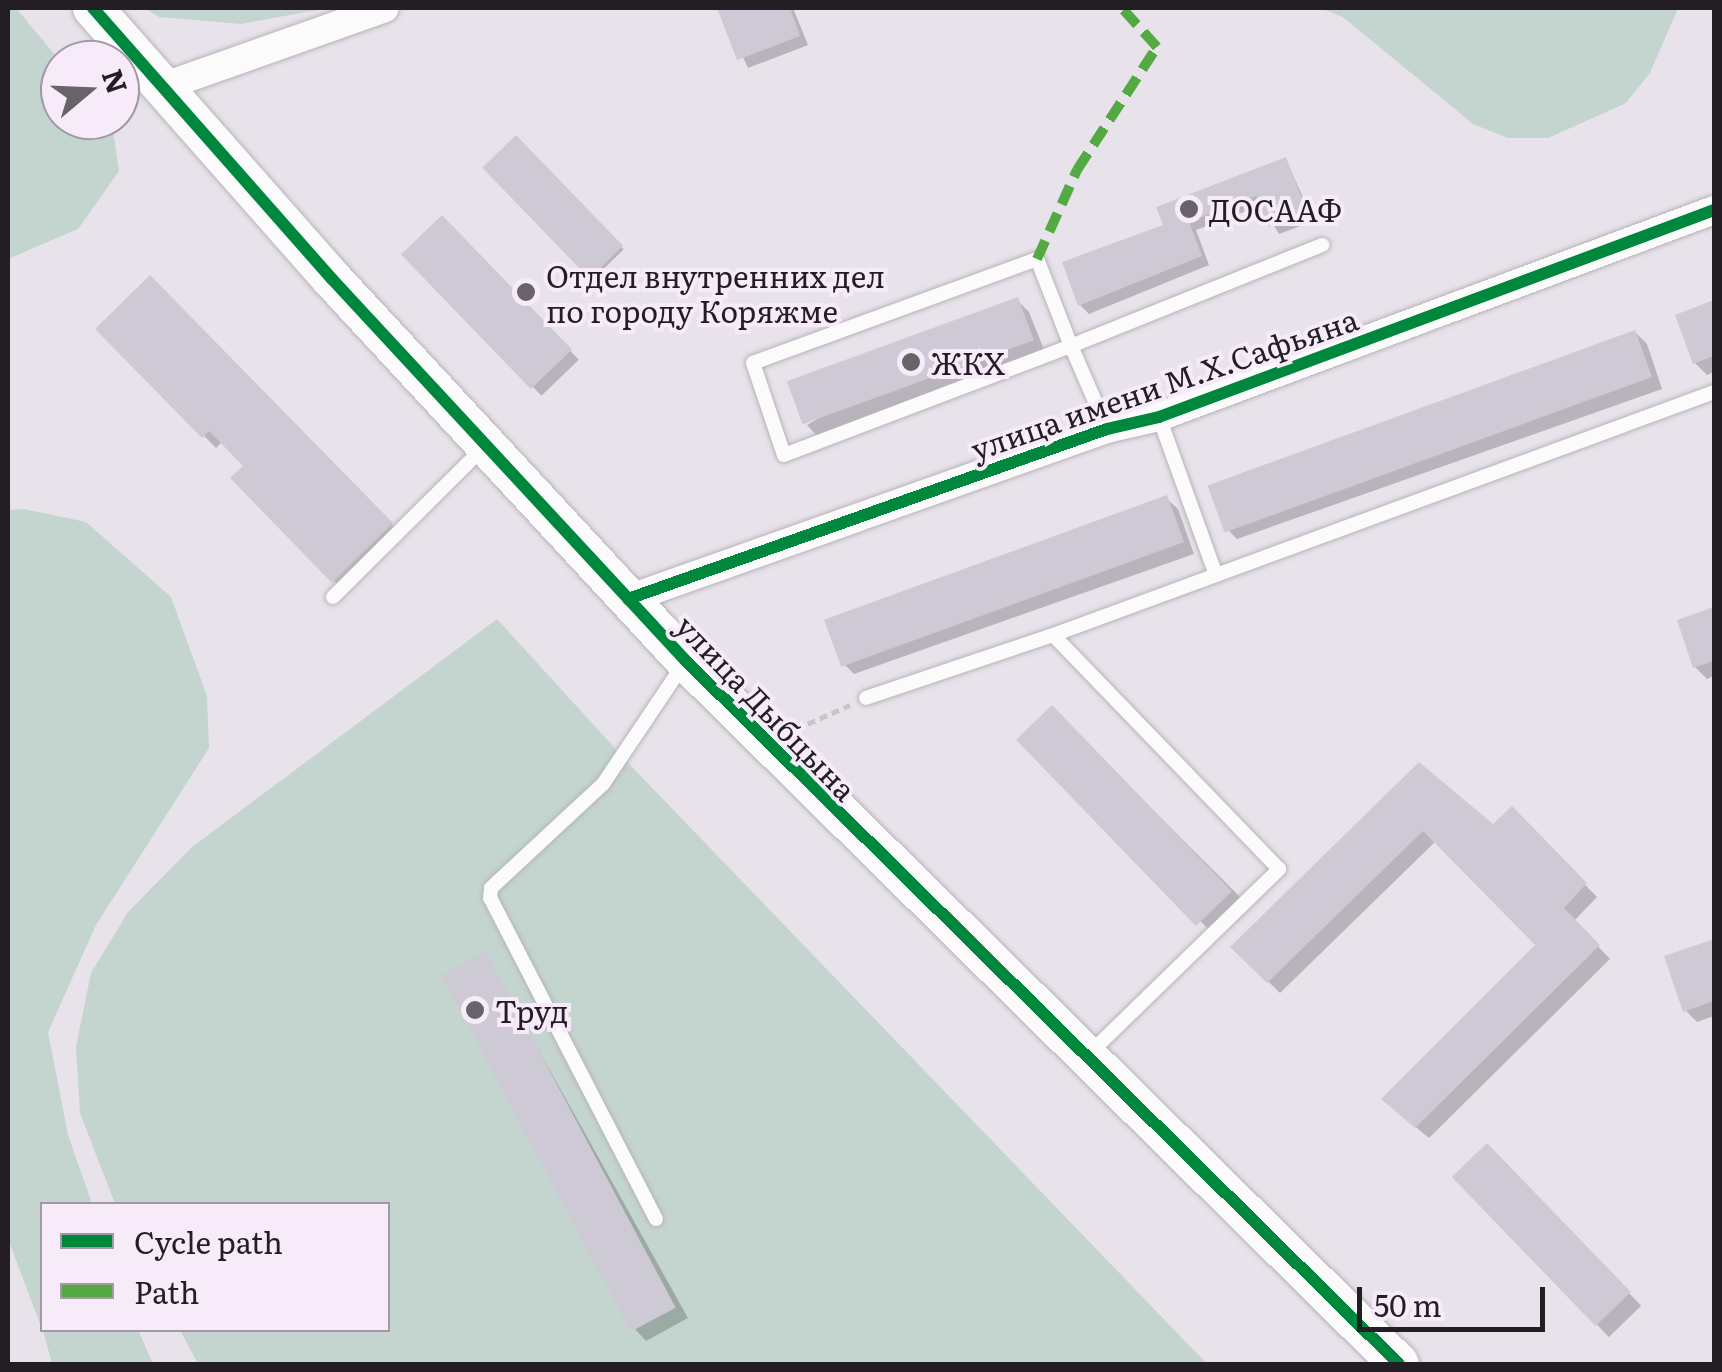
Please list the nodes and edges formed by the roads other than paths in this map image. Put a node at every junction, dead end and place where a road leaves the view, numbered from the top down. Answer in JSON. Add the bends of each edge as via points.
{"nodes":[{"id":1,"x":93,"y":8,"type":"edge"},
{"id":2,"x":385,"y":8,"type":"edge"},
{"id":3,"x":165,"y":86,"type":"junction"},
{"id":4,"x":1714,"y":210,"type":"edge"},
{"id":5,"x":1322,"y":245,"type":"dead end"},
{"id":6,"x":1072,"y":346,"type":"junction"},
{"id":7,"x":1714,"y":392,"type":"edge"},
{"id":8,"x":1159,"y":417,"type":"junction"},
{"id":9,"x":1107,"y":429,"type":"junction"},
{"id":10,"x":486,"y":445,"type":"junction"},
{"id":11,"x":1216,"y":575,"type":"junction"},
{"id":12,"x":332,"y":597,"type":"dead end"},
{"id":13,"x":628,"y":599,"type":"junction"},
{"id":14,"x":1052,"y":635,"type":"junction"},
{"id":15,"x":686,"y":661,"type":"junction"},
{"id":16,"x":866,"y":698,"type":"road end"},
{"id":17,"x":1084,"y":1058,"type":"junction"},
{"id":18,"x":656,"y":1219,"type":"dead end"},
{"id":19,"x":1399,"y":1364,"type":"edge"}],
"edges":[{"from":1,"to":3,"type":"street","name":"улица Дыбцына"},
{"from":2,"to":3,"type":"street"},
{"from":3,"to":10,"type":"street","name":"улица Дыбцына"},
{"from":4,"to":8,"type":"street","name":"улица имени М.Х.Сафьяна"},
{"from":5,"to":6,"type":"lane"},
{"from":6,"to":6,"type":"lane","via":[[1037,259],[753,364],[784,455]]},
{"from":6,"to":9,"type":"lane"},
{"from":7,"to":11,"type":"lane"},
{"from":8,"to":9,"type":"street","name":"улица имени М.Х.Сафьяна"},
{"from":8,"to":11,"type":"lane"},
{"from":9,"to":13,"type":"street","name":"улица имени М.Х.Сафьяна"},
{"from":10,"to":12,"type":"lane"},
{"from":10,"to":13,"type":"street","name":"улица Дыбцына"},
{"from":11,"to":14,"type":"lane"},
{"from":13,"to":15,"type":"street","name":"улица Дыбцына"},
{"from":14,"to":16,"type":"lane"},
{"from":14,"to":17,"type":"lane","via":[[1279,868]]},
{"from":15,"to":17,"type":"street","name":"улица Дыбцына"},
{"from":15,"to":18,"type":"lane","via":[[602,784],[491,888],[490,898]]},
{"from":17,"to":19,"type":"street","name":"улица Дыбцына"}]}
